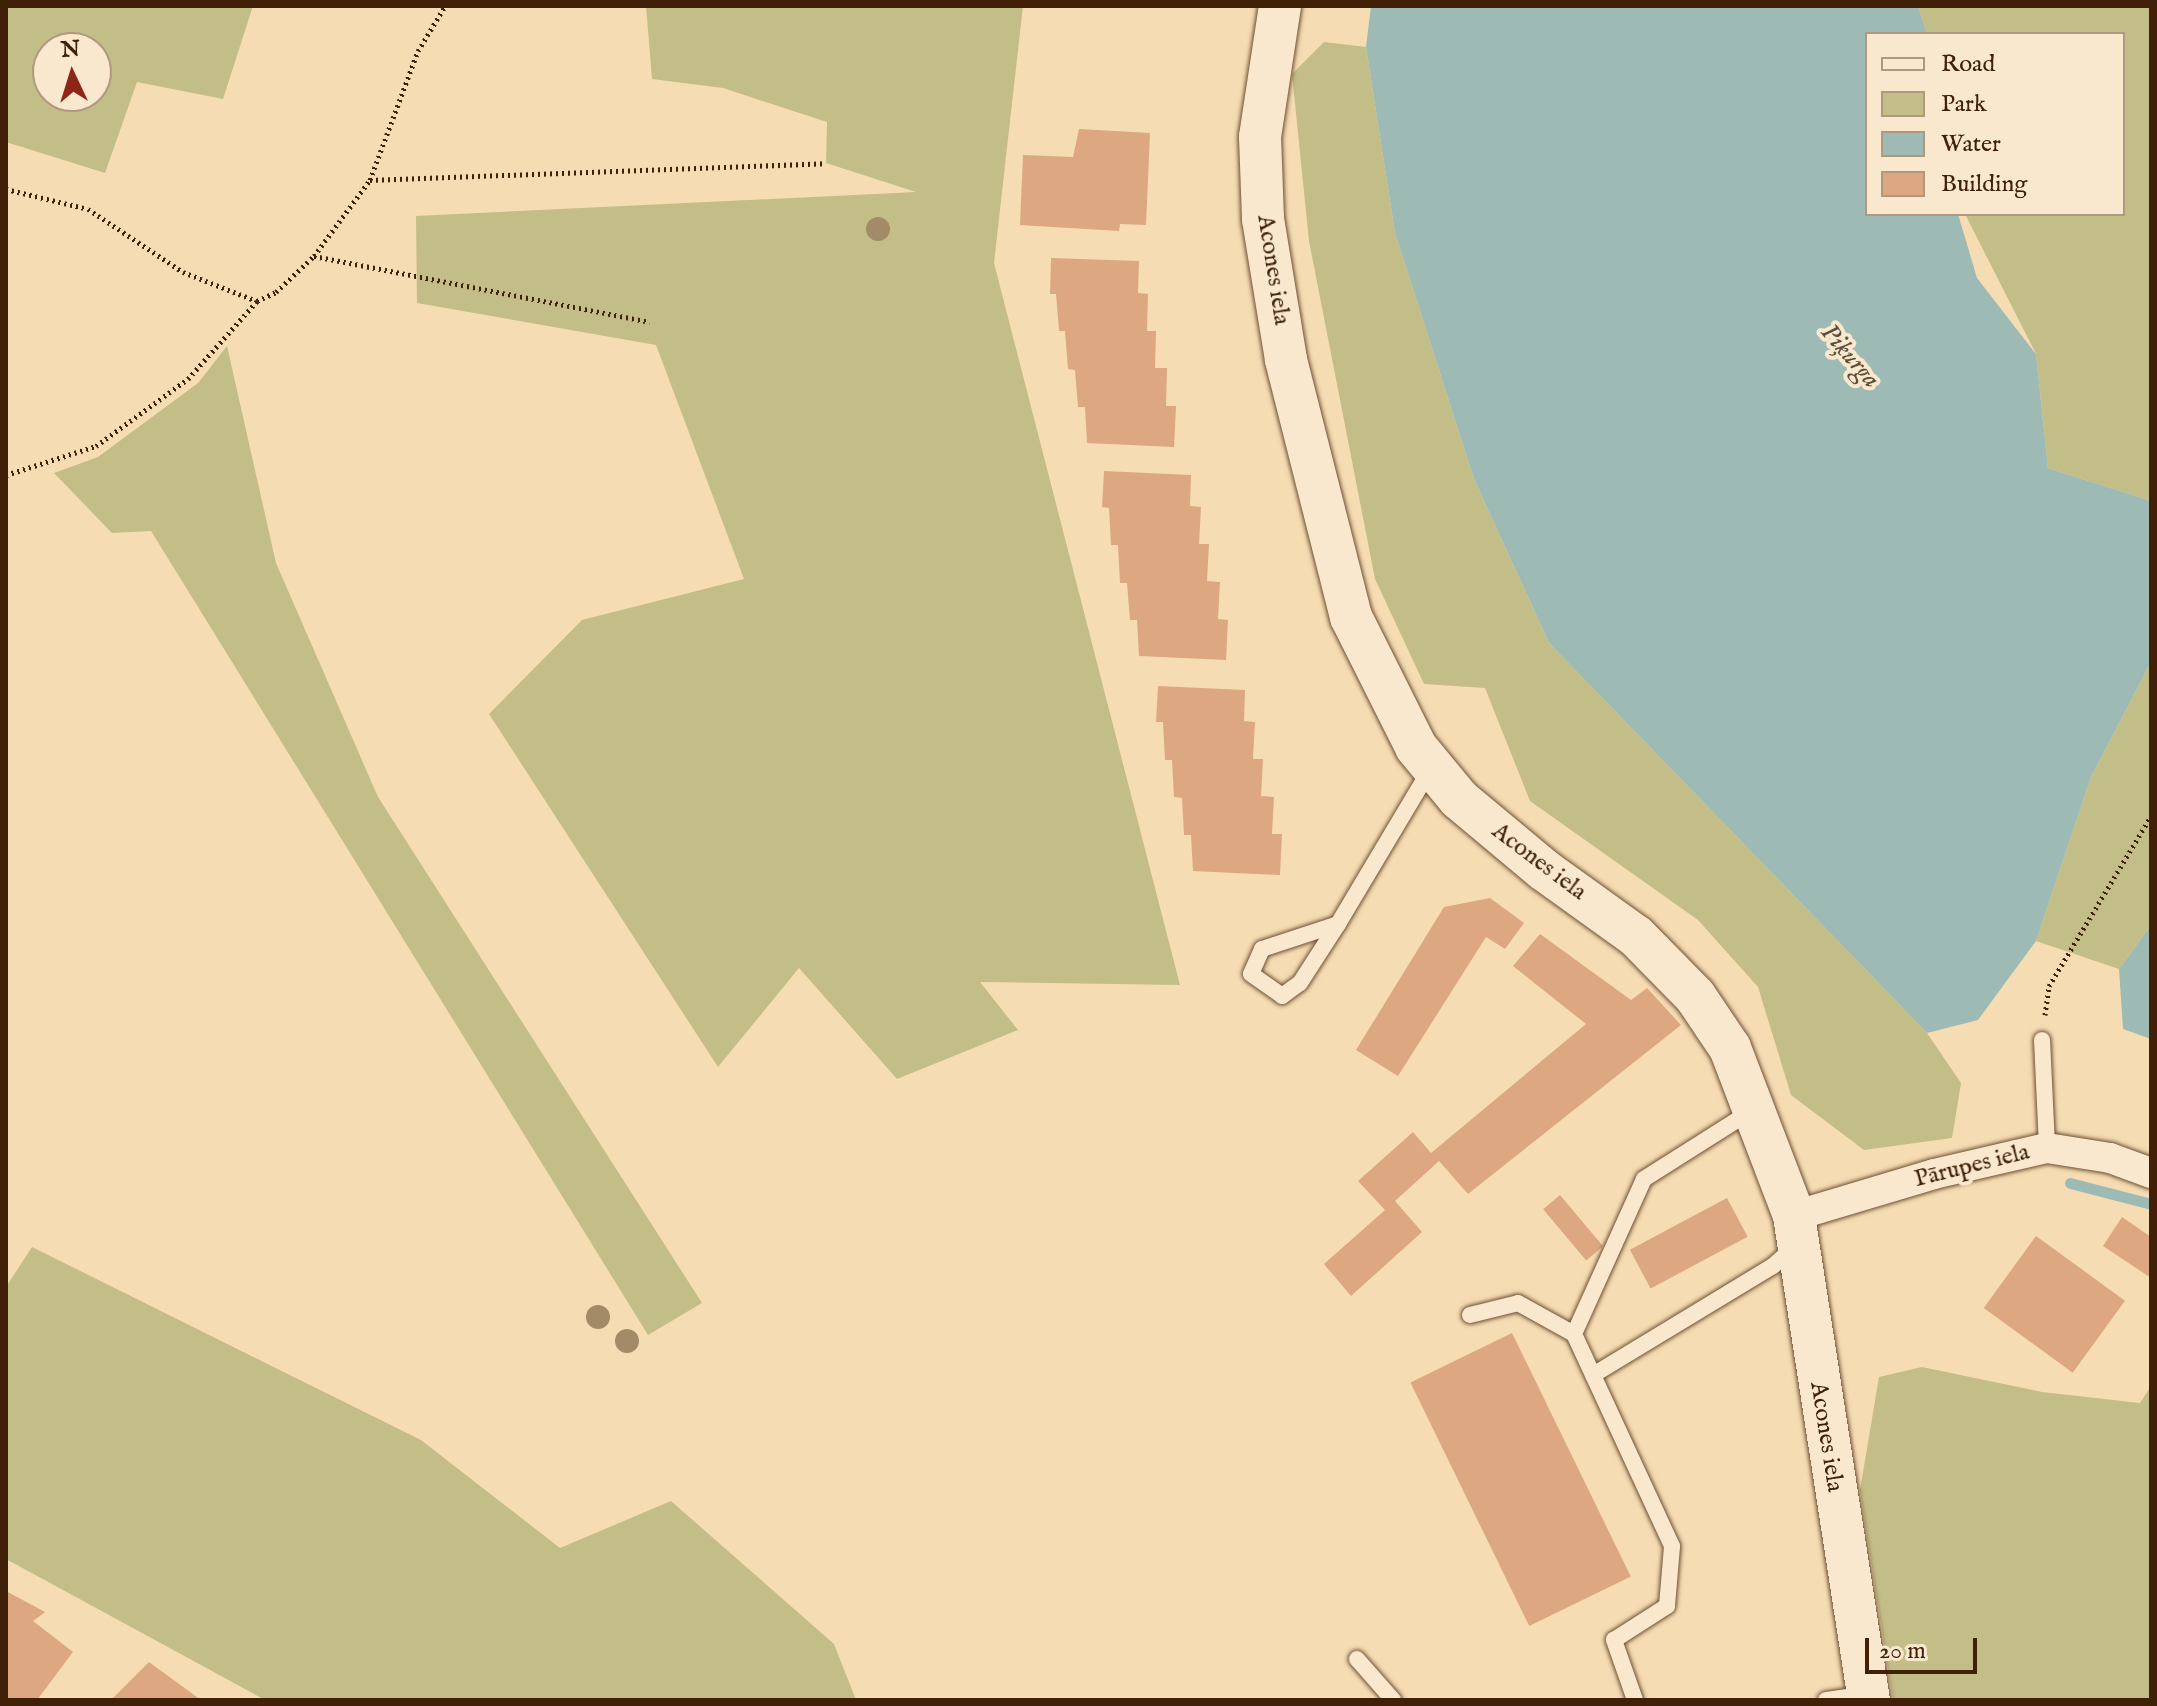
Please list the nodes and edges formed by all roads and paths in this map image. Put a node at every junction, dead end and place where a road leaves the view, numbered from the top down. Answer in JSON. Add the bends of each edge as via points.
{"nodes":[{"id":1,"x":445,"y":6,"type":"edge"},
{"id":2,"x":1280,"y":6,"type":"edge"},
{"id":3,"x":826,"y":163,"type":"dead end"},
{"id":4,"x":370,"y":180,"type":"junction"},
{"id":5,"x":6,"y":189,"type":"edge"},
{"id":6,"x":314,"y":256,"type":"junction"},
{"id":7,"x":257,"y":301,"type":"junction"},
{"id":8,"x":650,"y":322,"type":"dead end"},
{"id":9,"x":6,"y":475,"type":"edge"},
{"id":10,"x":1432,"y":766,"type":"junction"},
{"id":11,"x":2151,"y":816,"type":"edge"},
{"id":12,"x":1338,"y":924,"type":"junction"},
{"id":13,"x":2049,"y":986,"type":"dead end"},
{"id":14,"x":2042,"y":1040,"type":"dead end"},
{"id":15,"x":1755,"y":1108,"type":"junction"},
{"id":16,"x":2047,"y":1148,"type":"junction"},
{"id":17,"x":2151,"y":1173,"type":"edge"},
{"id":18,"x":1796,"y":1230,"type":"junction"},
{"id":19,"x":1470,"y":1315,"type":"dead end"},
{"id":20,"x":1574,"y":1334,"type":"junction"},
{"id":21,"x":1593,"y":1375,"type":"junction"},
{"id":22,"x":1357,"y":1659,"type":"dead end"},
{"id":23,"x":1868,"y":1697,"type":"edge"},
{"id":24,"x":1393,"y":1700,"type":"edge"},
{"id":25,"x":1635,"y":1700,"type":"edge"},
{"id":26,"x":1826,"y":1700,"type":"edge"}],
"edges":[{"from":1,"to":4,"type":"path","via":[[418,51]]},
{"from":2,"to":10,"type":"street","name":"Acones iela","via":[[1260,137],[1263,219],[1286,360],[1351,617],[1389,700]]},
{"from":3,"to":4,"type":"path"},
{"from":4,"to":6,"type":"path"},
{"from":5,"to":7,"type":"path","via":[[88,209],[183,272]]},
{"from":6,"to":7,"type":"path","via":[[276,292]]},
{"from":6,"to":8,"type":"path"},
{"from":7,"to":9,"type":"path","via":[[188,379],[96,446]]},
{"from":10,"to":12,"type":"lane"},
{"from":10,"to":15,"type":"street","name":"Acones iela","via":[[1459,799],[1544,870],[1620,922],[1695,996],[1730,1048]]},
{"from":11,"to":13,"type":"path"},
{"from":12,"to":12,"type":"lane","via":[[1300,983],[1282,996],[1251,974],[1262,949]]},
{"from":14,"to":16,"type":"lane"},
{"from":15,"to":18,"type":"street","name":"Acones iela"},
{"from":15,"to":20,"type":"lane","via":[[1644,1179]]},
{"from":16,"to":17,"type":"street","name":"Pārupes iela","via":[[2110,1158]]},
{"from":16,"to":18,"type":"street","name":"Pārupes iela","via":[[1934,1174]]},
{"from":18,"to":21,"type":"lane","via":[[1773,1266]]},
{"from":18,"to":23,"type":"street","name":"Acones iela"},
{"from":19,"to":20,"type":"lane","via":[[1518,1303]]},
{"from":20,"to":21,"type":"lane"},
{"from":21,"to":25,"type":"lane","via":[[1672,1546],[1667,1606],[1614,1640]]},
{"from":22,"to":24,"type":"lane"},
{"from":23,"to":26,"type":"lane"}]}
